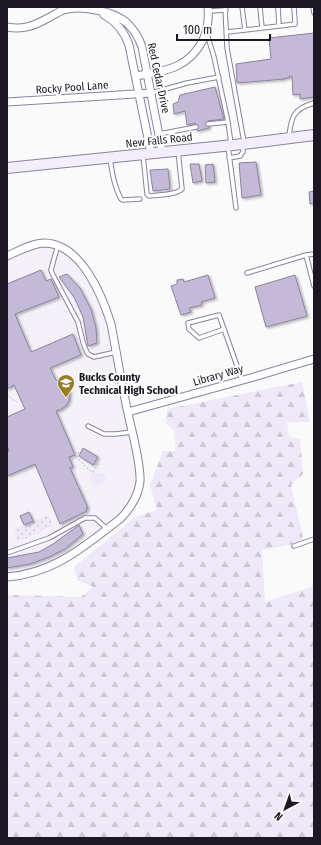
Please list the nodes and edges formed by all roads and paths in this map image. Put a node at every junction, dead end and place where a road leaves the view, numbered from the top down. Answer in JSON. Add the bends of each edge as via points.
{"nodes":[{"id":1,"x":242,"y":7,"type":"edge"},
{"id":2,"x":260,"y":7,"type":"edge"},
{"id":3,"x":278,"y":7,"type":"edge"},
{"id":4,"x":294,"y":7,"type":"edge"},
{"id":5,"x":313,"y":7,"type":"edge"},
{"id":6,"x":208,"y":9,"type":"edge"},
{"id":7,"x":225,"y":9,"type":"edge"},
{"id":8,"x":95,"y":10,"type":"junction"},
{"id":9,"x":314,"y":13,"type":"edge"},
{"id":10,"x":279,"y":26,"type":"junction"},
{"id":11,"x":7,"y":27,"type":"edge"},
{"id":12,"x":262,"y":28,"type":"junction"},
{"id":13,"x":245,"y":30,"type":"junction"},
{"id":14,"x":206,"y":32,"type":"junction"},
{"id":15,"x":227,"y":32,"type":"junction"},
{"id":16,"x":147,"y":74,"type":"junction"},
{"id":17,"x":136,"y":76,"type":"junction"},
{"id":18,"x":219,"y":77,"type":"junction"},
{"id":19,"x":151,"y":92,"type":"junction"},
{"id":20,"x":139,"y":93,"type":"junction"},
{"id":21,"x":7,"y":102,"type":"edge"},
{"id":22,"x":314,"y":103,"type":"edge"},
{"id":23,"x":228,"y":122,"type":"junction"},
{"id":24,"x":208,"y":124,"type":"dead end"},
{"id":25,"x":196,"y":127,"type":"dead end"},
{"id":26,"x":159,"y":134,"type":"junction"},
{"id":27,"x":314,"y":135,"type":"edge"},
{"id":28,"x":288,"y":138,"type":"junction"},
{"id":29,"x":244,"y":143,"type":"junction"},
{"id":30,"x":230,"y":145,"type":"junction"},
{"id":31,"x":178,"y":150,"type":"junction"},
{"id":32,"x":162,"y":151,"type":"junction"},
{"id":33,"x":147,"y":153,"type":"junction"},
{"id":34,"x":110,"y":157,"type":"junction"},
{"id":35,"x":229,"y":158,"type":"junction"},
{"id":36,"x":7,"y":168,"type":"edge"},
{"id":37,"x":140,"y":199,"type":"dead end"},
{"id":38,"x":236,"y":208,"type":"dead end"},
{"id":39,"x":58,"y":246,"type":"junction"},
{"id":40,"x":306,"y":254,"type":"junction"},
{"id":41,"x":314,"y":254,"type":"edge"},
{"id":42,"x":7,"y":256,"type":"edge"},
{"id":43,"x":247,"y":273,"type":"dead end"},
{"id":44,"x":314,"y":286,"type":"edge"},
{"id":45,"x":224,"y":329,"type":"junction"},
{"id":46,"x":116,"y":352,"type":"junction"},
{"id":47,"x":314,"y":358,"type":"edge"},
{"id":48,"x":242,"y":380,"type":"junction"},
{"id":49,"x":7,"y":394,"type":"edge"},
{"id":50,"x":18,"y":402,"type":"dead end"},
{"id":51,"x":128,"y":412,"type":"junction"},
{"id":52,"x":88,"y":426,"type":"dead end"},
{"id":53,"x":132,"y":432,"type":"junction"},
{"id":54,"x":79,"y":452,"type":"dead end"},
{"id":55,"x":96,"y":461,"type":"dead end"},
{"id":56,"x":107,"y":530,"type":"junction"},
{"id":57,"x":314,"y":539,"type":"edge"},
{"id":58,"x":294,"y":546,"type":"dead end"},
{"id":59,"x":7,"y":553,"type":"edge"},
{"id":60,"x":7,"y":577,"type":"edge"}],
"edges":[{"from":1,"to":13,"type":"lane"},
{"from":2,"to":12,"type":"lane"},
{"from":3,"to":10,"type":"lane"},
{"from":4,"to":10,"type":"lane","via":[[295,24]]},
{"from":5,"to":9,"type":"lane"},
{"from":6,"to":7,"type":"lane"},
{"from":6,"to":14,"type":"street"},
{"from":7,"to":15,"type":"lane"},
{"from":8,"to":11,"type":"street","name":"Red Cedar Drive","via":[[62,10],[27,28]]},
{"from":8,"to":16,"type":"street","name":"Red Cedar Drive","via":[[128,23],[139,38]]},
{"from":8,"to":17,"type":"street","name":"Red Cedar Drive","via":[[114,22],[121,30],[129,46]]},
{"from":10,"to":12,"type":"lane"},
{"from":12,"to":13,"type":"lane"},
{"from":13,"to":15,"type":"lane"},
{"from":14,"to":16,"type":"street","via":[[194,54],[182,64]]},
{"from":14,"to":18,"type":"lane"},
{"from":15,"to":29,"type":"lane","via":[[227,48]]},
{"from":16,"to":17,"type":"street"},
{"from":16,"to":19,"type":"street","name":"Red Cedar Drive"},
{"from":17,"to":20,"type":"street","name":"Red Cedar Drive"},
{"from":18,"to":19,"type":"lane"},
{"from":18,"to":23,"type":"lane"},
{"from":19,"to":20,"type":"street","name":"Rocky Pool Lane"},
{"from":19,"to":26,"type":"street","name":"Red Cedar Drive"},
{"from":20,"to":21,"type":"street","name":"Rocky Pool Lane"},
{"from":20,"to":33,"type":"street","name":"Red Cedar Drive"},
{"from":22,"to":28,"type":"lane","via":[[295,113],[290,121]]},
{"from":23,"to":24,"type":"lane"},
{"from":23,"to":30,"type":"lane"},
{"from":25,"to":26,"type":"lane"},
{"from":26,"to":32,"type":"street","name":"Red Cedar Drive"},
{"from":27,"to":28,"type":"main road","name":"New Falls Road"},
{"from":28,"to":29,"type":"main road","name":"New Falls Road"},
{"from":29,"to":30,"type":"main road","name":"New Falls Road"},
{"from":29,"to":35,"type":"lane","via":[[242,154]]},
{"from":30,"to":31,"type":"main road","name":"New Falls Road"},
{"from":30,"to":35,"type":"lane"},
{"from":31,"to":32,"type":"main road","name":"New Falls Road"},
{"from":31,"to":33,"type":"lane","via":[[182,189],[175,193],[149,196],[146,192]]},
{"from":32,"to":33,"type":"main road","name":"New Falls Road"},
{"from":33,"to":34,"type":"main road","name":"New Falls Road"},
{"from":34,"to":36,"type":"main road","name":"New Falls Road"},
{"from":34,"to":37,"type":"lane","via":[[115,184],[121,198]]},
{"from":35,"to":38,"type":"lane"},
{"from":39,"to":42,"type":"street","via":[[36,244]]},
{"from":39,"to":46,"type":"street","via":[[72,253],[100,295],[111,324]]},
{"from":39,"to":46,"type":"lane","via":[[52,273],[78,322],[88,354],[94,357]]},
{"from":40,"to":41,"type":"lane"},
{"from":40,"to":43,"type":"lane"},
{"from":40,"to":44,"type":"lane"},
{"from":45,"to":45,"type":"lane","via":[[199,338],[189,329],[188,323],[219,315]]},
{"from":45,"to":48,"type":"lane"},
{"from":46,"to":51,"type":"street"},
{"from":47,"to":48,"type":"street","name":"Library Way"},
{"from":48,"to":51,"type":"street","name":"Library Way"},
{"from":49,"to":50,"type":"path"},
{"from":51,"to":53,"type":"street"},
{"from":52,"to":53,"type":"lane","via":[[104,434]]},
{"from":53,"to":56,"type":"street","via":[[140,471],[139,488],[124,515]]},
{"from":54,"to":55,"type":"path","via":[[79,461],[93,473],[98,465]]},
{"from":56,"to":59,"type":"lane","via":[[95,518],[85,518],[49,538]]},
{"from":56,"to":60,"type":"street","via":[[55,564],[33,573]]},
{"from":57,"to":58,"type":"lane"}]}
